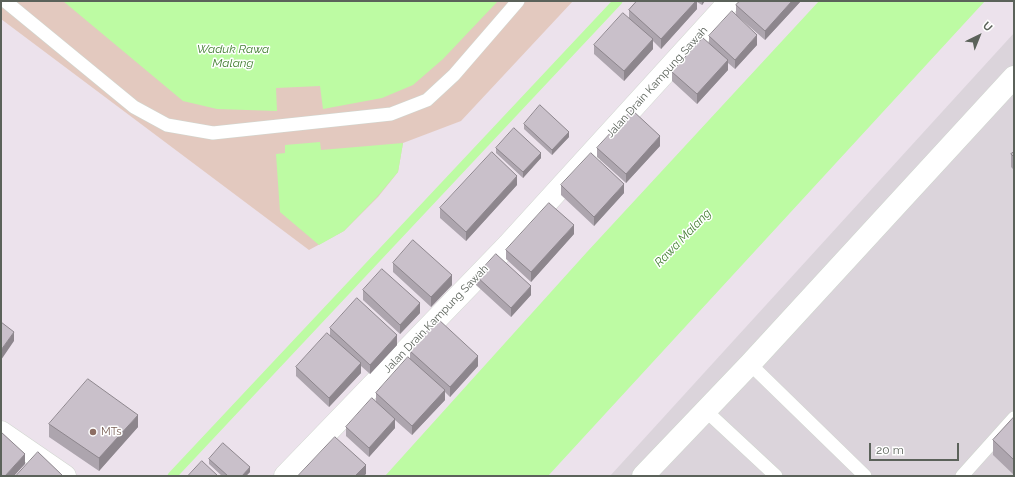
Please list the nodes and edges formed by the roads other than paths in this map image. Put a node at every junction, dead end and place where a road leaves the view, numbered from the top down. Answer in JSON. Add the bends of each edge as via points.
{"nodes":[{"id":1,"x":5,"y":1,"type":"edge"},
{"id":2,"x":518,"y":1,"type":"edge"},
{"id":3,"x":730,"y":1,"type":"edge"},
{"id":4,"x":1014,"y":77,"type":"edge"},
{"id":5,"x":750,"y":364,"type":"junction"},
{"id":6,"x":705,"y":410,"type":"junction"},
{"id":7,"x":1014,"y":418,"type":"edge"},
{"id":8,"x":1,"y":432,"type":"edge"},
{"id":9,"x":65,"y":476,"type":"edge"},
{"id":10,"x":285,"y":476,"type":"edge"},
{"id":11,"x":643,"y":476,"type":"edge"},
{"id":12,"x":776,"y":476,"type":"edge"},
{"id":13,"x":865,"y":476,"type":"edge"},
{"id":14,"x":962,"y":476,"type":"edge"}],
"edges":[{"from":1,"to":2,"type":"lane","via":[[134,107],[167,125],[213,133],[392,114],[426,100],[454,75]]},
{"from":3,"to":10,"type":"street","name":"Jalan Drain Kampung Sawah","via":[[508,245]]},
{"from":4,"to":5,"type":"street"},
{"from":5,"to":6,"type":"street"},
{"from":5,"to":13,"type":"lane"},
{"from":6,"to":11,"type":"street"},
{"from":6,"to":12,"type":"lane"},
{"from":7,"to":14,"type":"lane"},
{"from":8,"to":9,"type":"street"}]}
